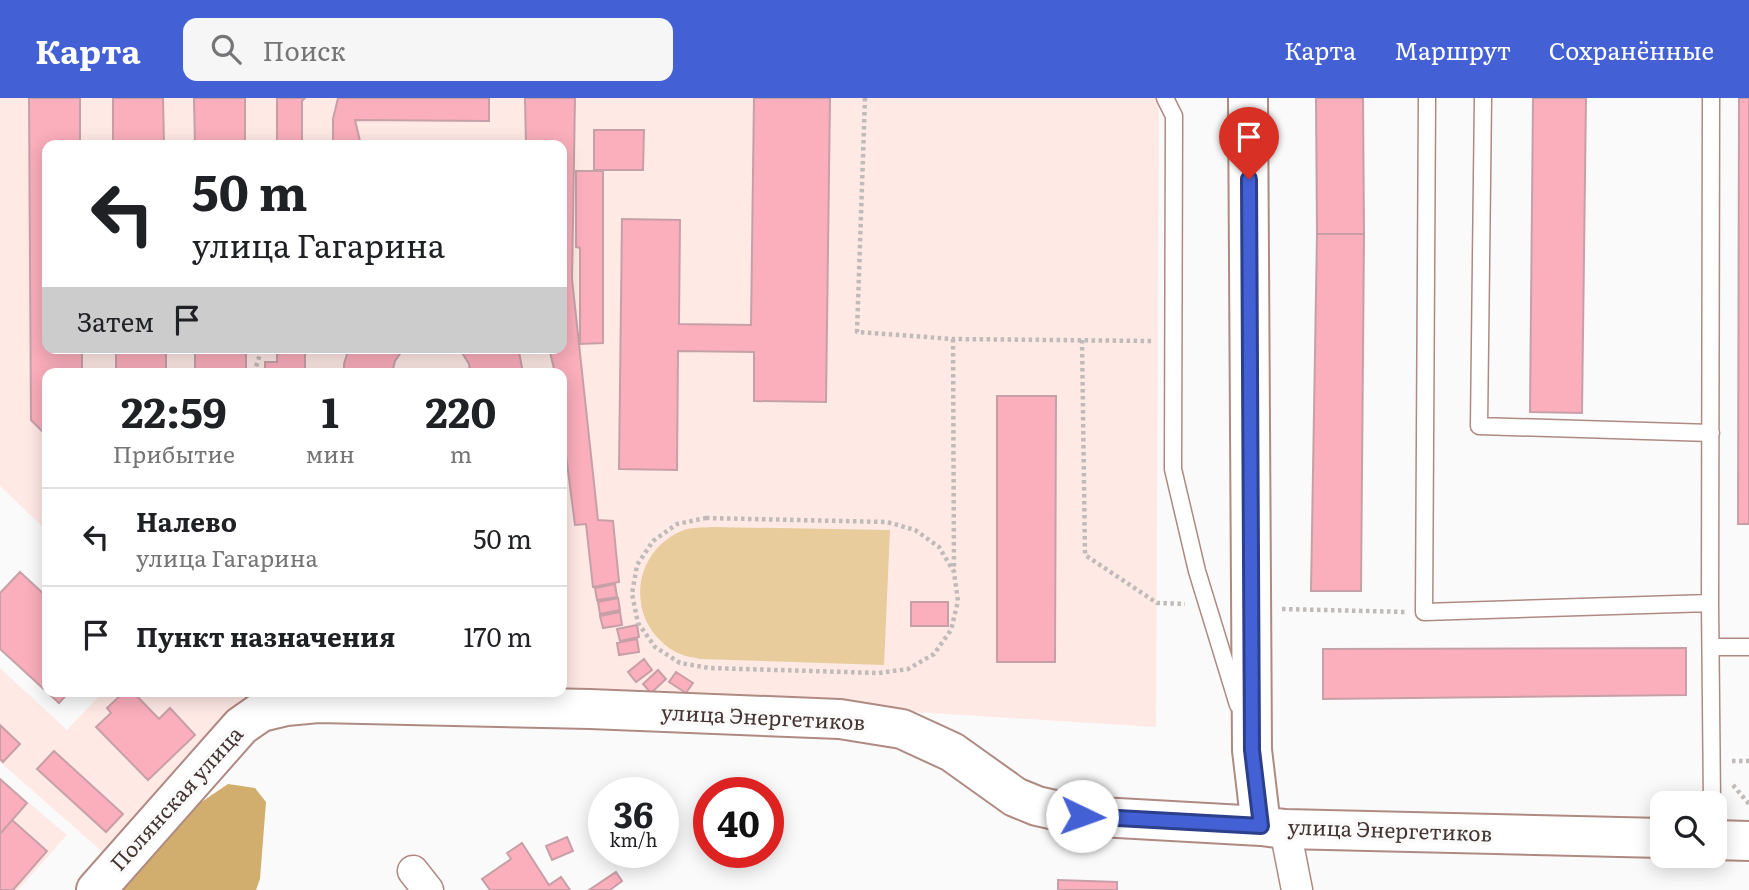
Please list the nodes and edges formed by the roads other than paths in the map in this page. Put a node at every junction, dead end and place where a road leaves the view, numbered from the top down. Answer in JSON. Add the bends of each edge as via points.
{"nodes":[{"id":1,"x":1165,"y":98,"type":"edge"},
{"id":2,"x":1248,"y":98,"type":"edge"},
{"id":3,"x":1427,"y":98,"type":"edge"},
{"id":4,"x":1483,"y":98,"type":"edge"},
{"id":5,"x":1711,"y":98,"type":"edge"},
{"id":6,"x":1711,"y":433,"type":"junction"},
{"id":7,"x":1710,"y":603,"type":"junction"},
{"id":8,"x":1712,"y":647,"type":"junction"},
{"id":9,"x":1749,"y":647,"type":"edge"},
{"id":10,"x":261,"y":712,"type":"joint"},
{"id":11,"x":1252,"y":750,"type":"junction"},
{"id":12,"x":1712,"y":791,"type":"edge"},
{"id":13,"x":1273,"y":827,"type":"junction"},
{"id":14,"x":1650,"y":838,"type":"edge"},
{"id":15,"x":1727,"y":840,"type":"edge"},
{"id":16,"x":1749,"y":841,"type":"edge"},
{"id":17,"x":96,"y":890,"type":"edge"},
{"id":18,"x":1297,"y":890,"type":"edge"}],
"edges":[{"from":1,"to":11,"type":"lane","via":[[1174,116],[1173,469],[1197,571]]},
{"from":2,"to":11,"type":"street"},
{"from":3,"to":7,"type":"lane","via":[[1424,612]]},
{"from":4,"to":6,"type":"lane","via":[[1479,426]]},
{"from":5,"to":6,"type":"lane"},
{"from":6,"to":7,"type":"lane"},
{"from":7,"to":8,"type":"lane"},
{"from":8,"to":9,"type":"lane"},
{"from":8,"to":12,"type":"lane"},
{"from":10,"to":13,"type":"street","name":"улица Энергетиков","via":[[318,703],[840,719],[902,729],[952,752],[1015,797],[1037,806],[1082,816]]},
{"from":10,"to":17,"type":"street","name":"Полянская улица","via":[[241,726]]},
{"from":11,"to":13,"type":"street"},
{"from":13,"to":14,"type":"street","name":"улица Энергетиков"},
{"from":13,"to":18,"type":"street"},
{"from":15,"to":16,"type":"street"}]}
